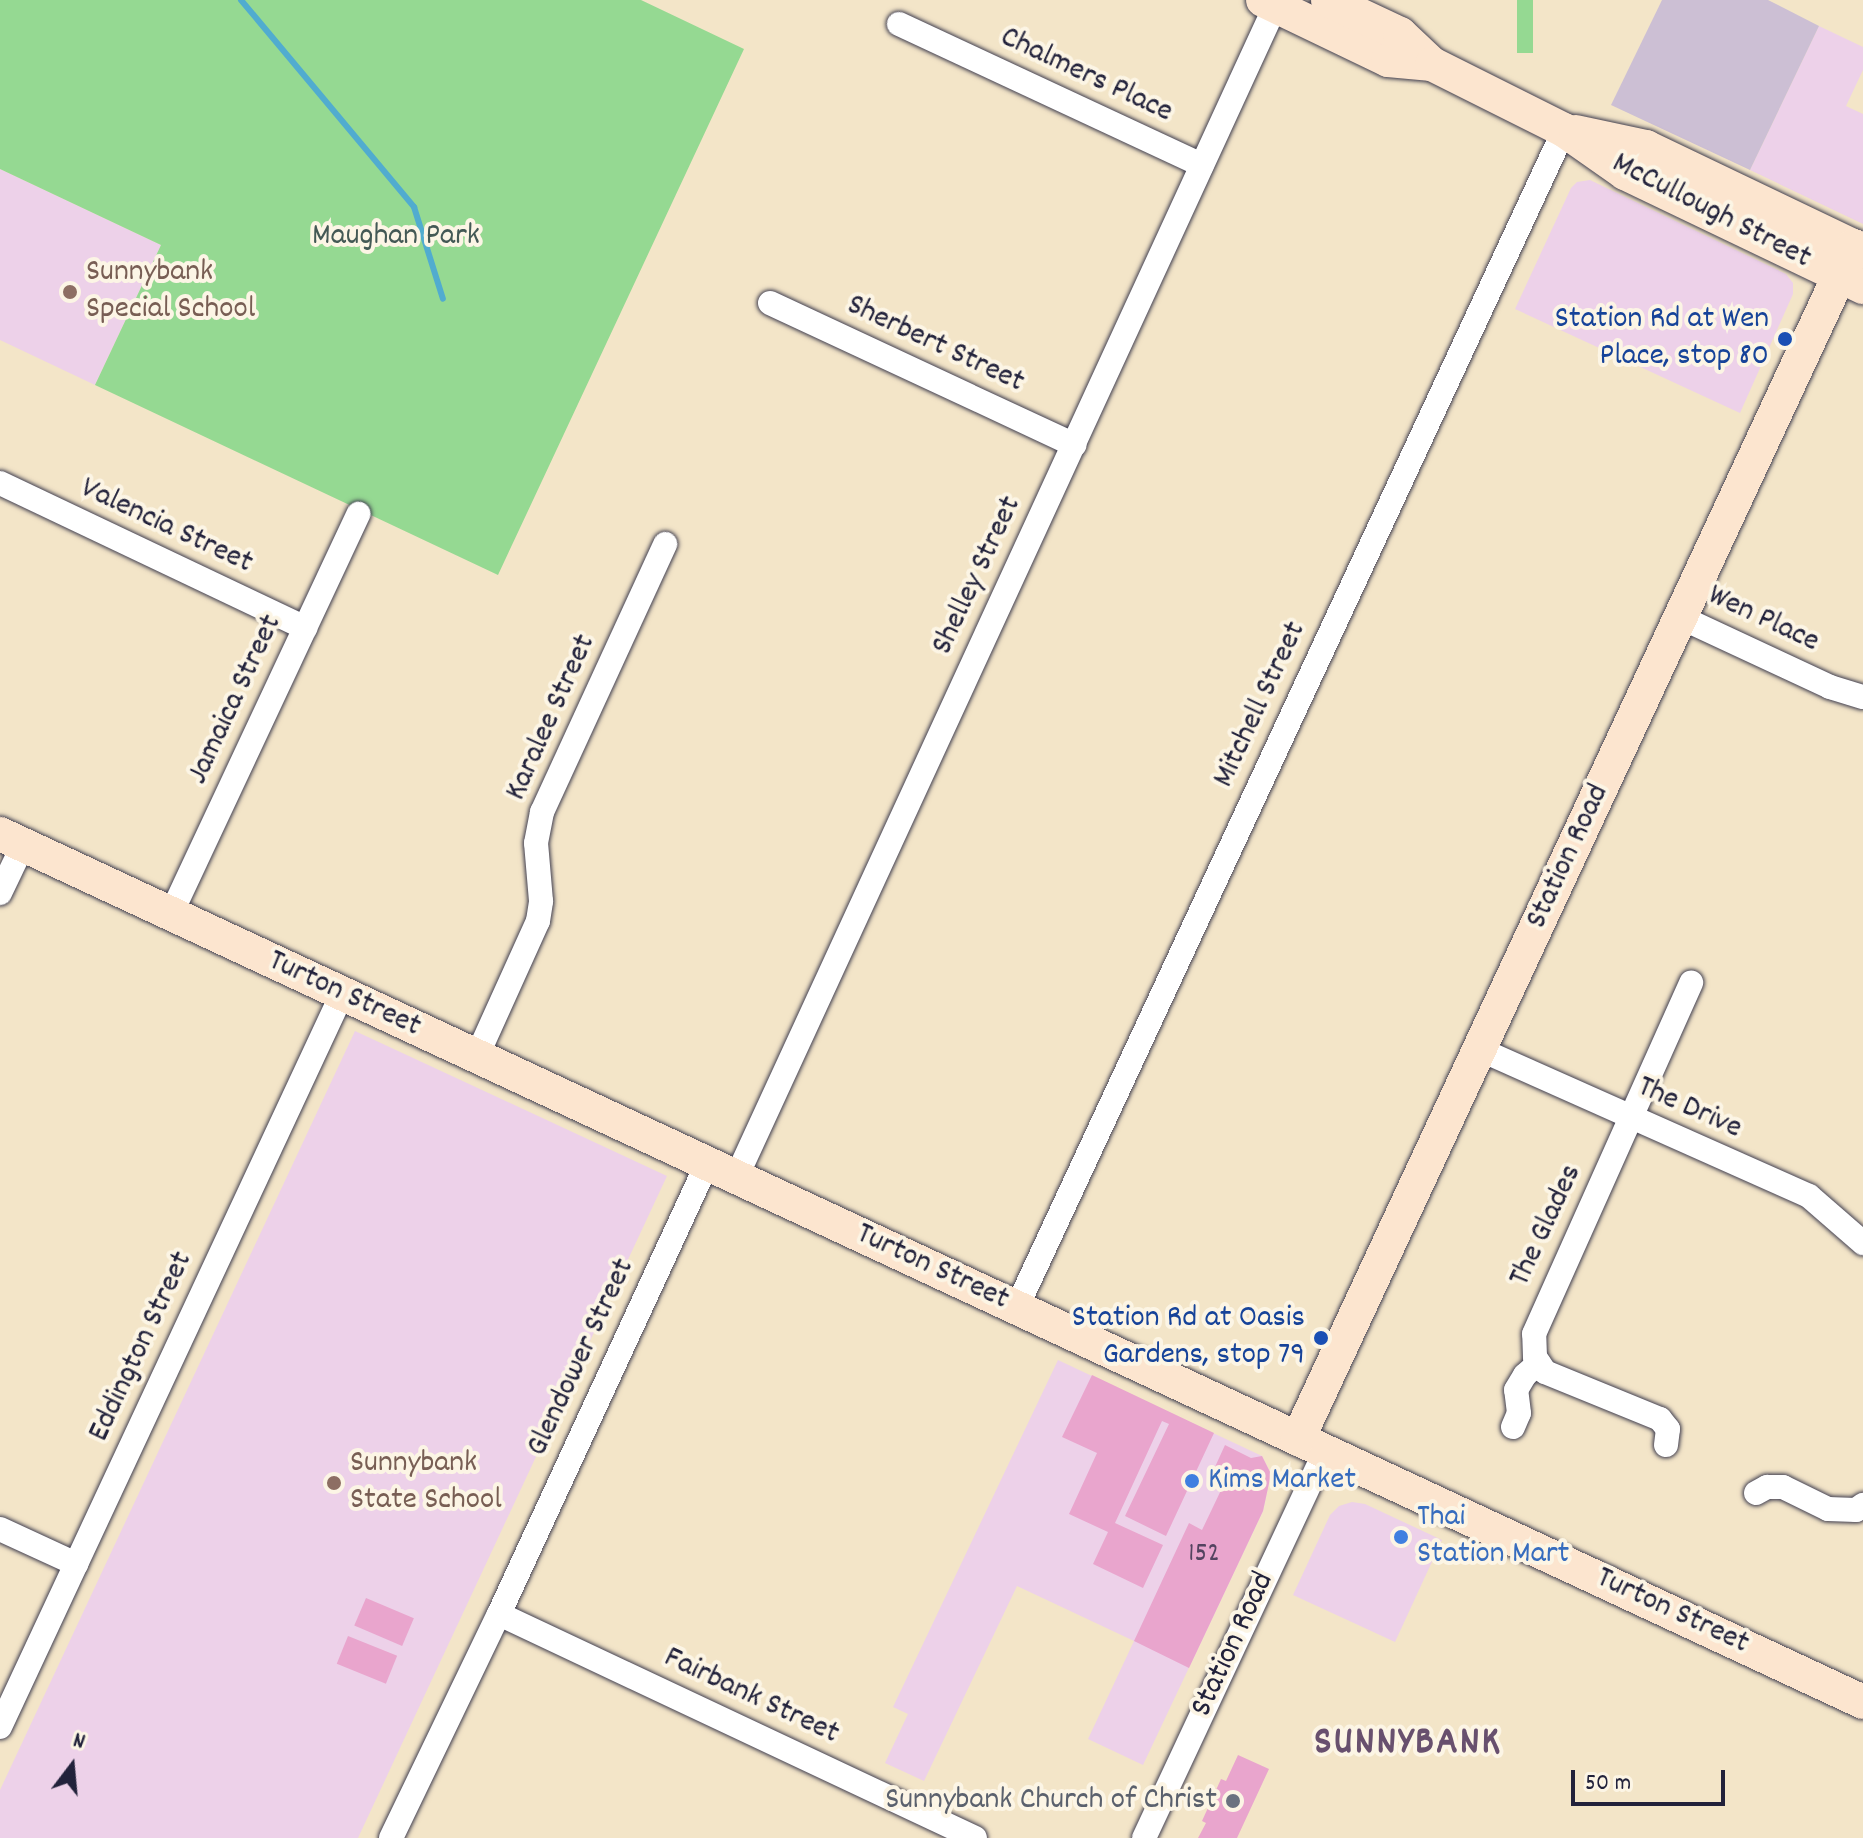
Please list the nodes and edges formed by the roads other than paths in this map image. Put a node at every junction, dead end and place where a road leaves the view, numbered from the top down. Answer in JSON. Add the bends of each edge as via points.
{"nodes":[{"id":1,"x":1328,"y":0,"type":"edge"},
{"id":2,"x":1272,"y":2,"type":"edge"},
{"id":3,"x":899,"y":24,"type":"dead end"},
{"id":4,"x":1432,"y":64,"type":"junction"},
{"id":5,"x":1564,"y":130,"type":"junction"},
{"id":6,"x":1202,"y":165,"type":"junction"},
{"id":7,"x":1855,"y":265,"type":"edge"},
{"id":8,"x":770,"y":303,"type":"dead end"},
{"id":9,"x":1074,"y":445,"type":"junction"},
{"id":10,"x":0,"y":483,"type":"edge"},
{"id":11,"x":358,"y":514,"type":"dead end"},
{"id":12,"x":665,"y":544,"type":"dead end"},
{"id":13,"x":1680,"y":617,"type":"junction"},
{"id":14,"x":305,"y":628,"type":"junction"},
{"id":15,"x":1863,"y":697,"type":"edge"},
{"id":16,"x":11,"y":840,"type":"edge"},
{"id":17,"x":0,"y":893,"type":"edge"},
{"id":18,"x":171,"y":914,"type":"junction"},
{"id":19,"x":1691,"y":983,"type":"dead end"},
{"id":20,"x":342,"y":994,"type":"junction"},
{"id":21,"x":1479,"y":1049,"type":"junction"},
{"id":22,"x":477,"y":1056,"type":"junction"},
{"id":23,"x":1632,"y":1119,"type":"junction"},
{"id":24,"x":722,"y":1171,"type":"junction"},
{"id":25,"x":1859,"y":1232,"type":"edge"},
{"id":26,"x":1017,"y":1307,"type":"junction"},
{"id":27,"x":1539,"y":1363,"type":"junction"},
{"id":28,"x":1513,"y":1427,"type":"dead end"},
{"id":29,"x":1311,"y":1445,"type":"junction"},
{"id":30,"x":1666,"y":1445,"type":"dead end"},
{"id":31,"x":1756,"y":1493,"type":"dead end"},
{"id":32,"x":1863,"y":1505,"type":"edge"},
{"id":33,"x":0,"y":1529,"type":"edge"},
{"id":34,"x":76,"y":1564,"type":"junction"},
{"id":35,"x":499,"y":1614,"type":"junction"},
{"id":36,"x":1863,"y":1702,"type":"edge"},
{"id":37,"x":0,"y":1727,"type":"edge"},
{"id":38,"x":391,"y":1838,"type":"edge"},
{"id":39,"x":975,"y":1838,"type":"edge"},
{"id":40,"x":1144,"y":1838,"type":"edge"}],
"edges":[{"from":1,"to":4,"type":"street","name":"McCullough Street","via":[[1400,34]]},
{"from":2,"to":4,"type":"street","name":"McCullough Street","via":[[1388,60]]},
{"from":2,"to":6,"type":"street","name":"Shelley Street"},
{"from":3,"to":6,"type":"street","name":"Chalmers Place"},
{"from":4,"to":5,"type":"street","name":"McCullough Street"},
{"from":5,"to":7,"type":"street","name":"McCullough Street","via":[[1646,147]]},
{"from":5,"to":26,"type":"street","name":"Mitchell Street"},
{"from":6,"to":9,"type":"street","name":"Shelley Street"},
{"from":7,"to":13,"type":"street","name":"Station Road"},
{"from":8,"to":9,"type":"street","name":"Sherbert Street"},
{"from":9,"to":24,"type":"street","name":"Shelley Street"},
{"from":10,"to":14,"type":"street","name":"Valencia Street"},
{"from":11,"to":14,"type":"street","name":"Jamaica Street"},
{"from":12,"to":22,"type":"street","name":"Karalee Street","via":[[542,812],[536,843],[538,921]]},
{"from":13,"to":15,"type":"street","name":"Wen Place","via":[[1830,687]]},
{"from":13,"to":21,"type":"street","name":"Station Road"},
{"from":14,"to":18,"type":"street","name":"Jamaica Street"},
{"from":16,"to":17,"type":"street"},
{"from":16,"to":18,"type":"street","name":"Turton Street"},
{"from":18,"to":20,"type":"street","name":"Turton Street"},
{"from":19,"to":23,"type":"street","name":"The Glades"},
{"from":20,"to":22,"type":"street","name":"Turton Street"},
{"from":20,"to":34,"type":"street","name":"Eddington Street"},
{"from":21,"to":23,"type":"street","name":"The Drive"},
{"from":21,"to":29,"type":"street","name":"Station Road"},
{"from":22,"to":24,"type":"street","name":"Turton Street"},
{"from":23,"to":25,"type":"street","name":"The Drive","via":[[1809,1196]]},
{"from":23,"to":27,"type":"street","name":"The Glades","via":[[1534,1334]]},
{"from":24,"to":26,"type":"street","name":"Turton Street"},
{"from":24,"to":35,"type":"street","name":"Glendower Street"},
{"from":26,"to":29,"type":"street","name":"Turton Street"},
{"from":27,"to":28,"type":"street","via":[[1516,1390],[1519,1413]]},
{"from":27,"to":30,"type":"street","via":[[1566,1383],[1660,1419],[1668,1429]]},
{"from":29,"to":36,"type":"street","name":"Turton Street"},
{"from":29,"to":40,"type":"street","name":"Station Road"},
{"from":31,"to":32,"type":"street","via":[[1783,1487],[1828,1509],[1856,1510]]},
{"from":33,"to":34,"type":"street"},
{"from":34,"to":37,"type":"street","name":"Eddington Street"},
{"from":35,"to":38,"type":"street","name":"Glendower Street"},
{"from":35,"to":39,"type":"street","name":"Fairbank Street"}]}
